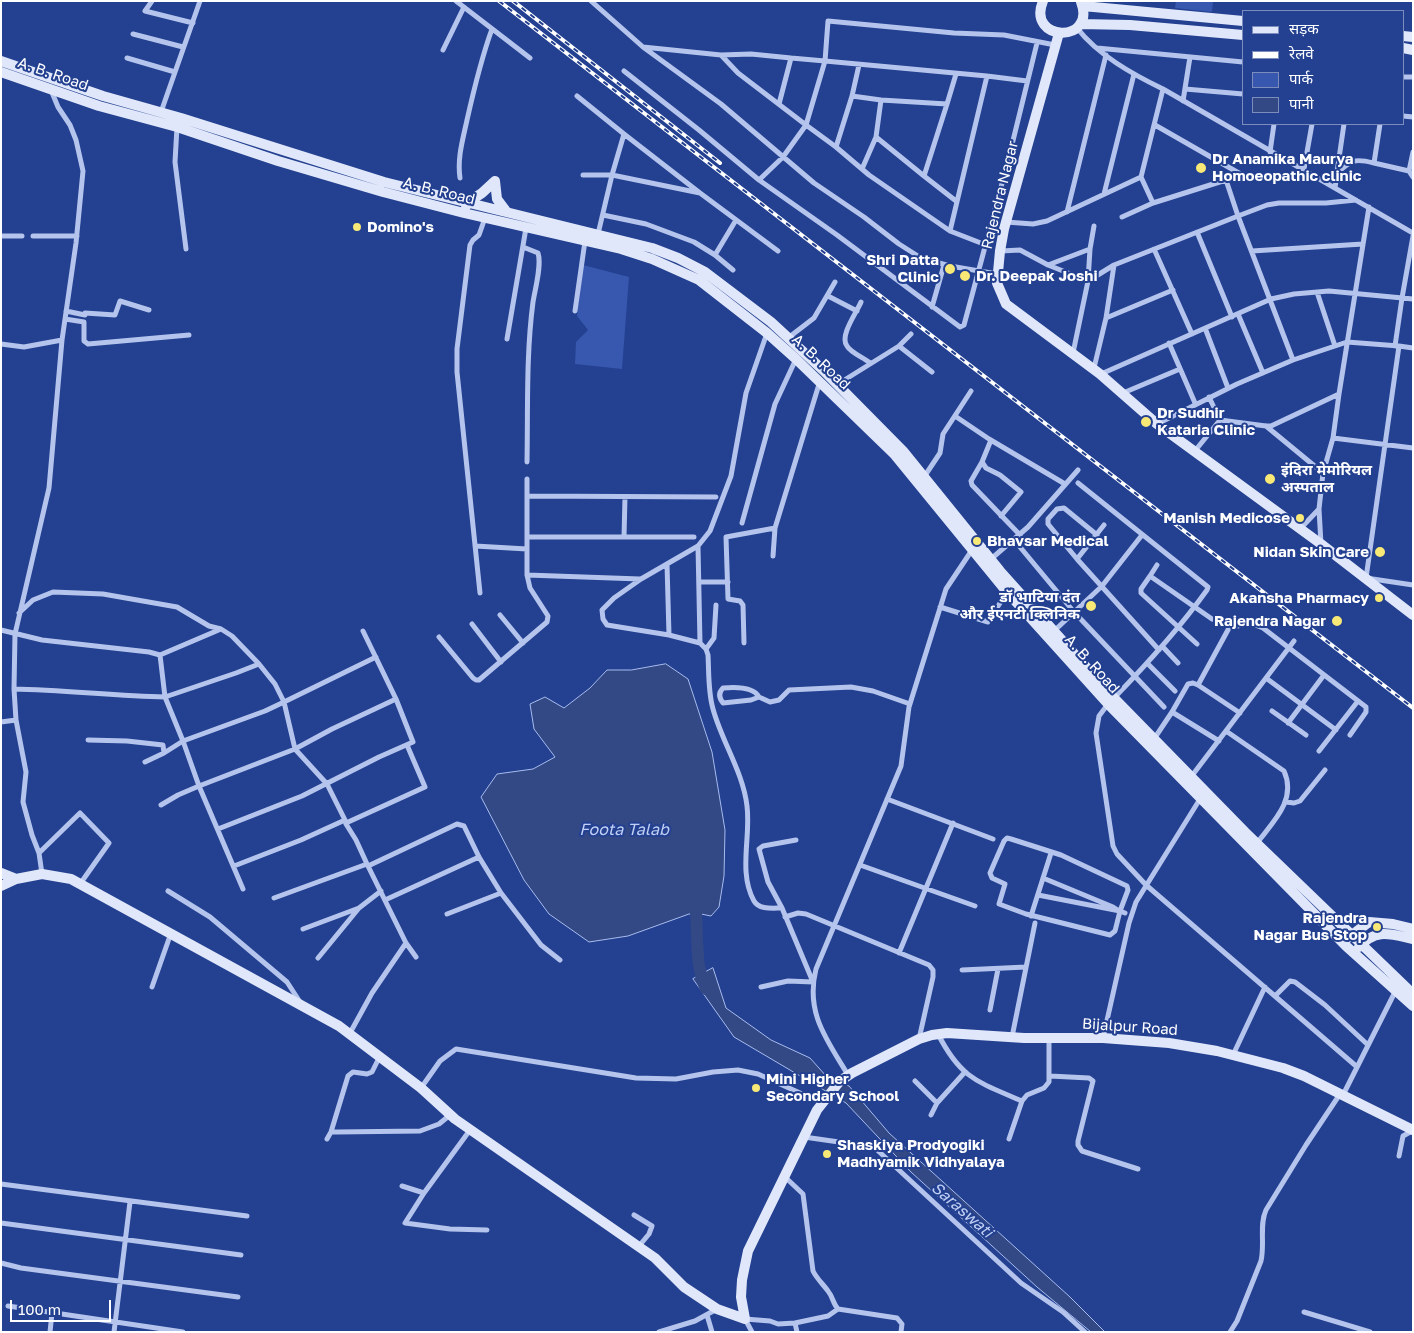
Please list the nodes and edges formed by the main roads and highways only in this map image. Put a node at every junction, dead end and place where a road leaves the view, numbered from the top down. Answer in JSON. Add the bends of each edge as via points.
{"nodes":[{"id":1,"x":1043,"y":1,"type":"edge"},
{"id":2,"x":1082,"y":4,"type":"edge"},
{"id":3,"x":1242,"y":21,"type":"edge"},
{"id":4,"x":1078,"y":26,"type":"junction"},
{"id":5,"x":1058,"y":33,"type":"junction"},
{"id":6,"x":1242,"y":34,"type":"edge"},
{"id":7,"x":1,"y":60,"type":"edge"},
{"id":8,"x":1,"y":72,"type":"edge"},
{"id":9,"x":70,"y":85,"type":"junction"},
{"id":10,"x":66,"y":95,"type":"junction"},
{"id":11,"x":465,"y":208,"type":"junction"},
{"id":12,"x":488,"y":208,"type":"junction"},
{"id":13,"x":506,"y":212,"type":"junction"},
{"id":14,"x":485,"y":218,"type":"junction"},
{"id":15,"x":504,"y":223,"type":"junction"},
{"id":16,"x":1412,"y":610,"type":"edge"},
{"id":17,"x":1111,"y":701,"type":"junction"},
{"id":18,"x":1,"y":873,"type":"edge"},
{"id":19,"x":16,"y":879,"type":"junction"},
{"id":20,"x":1,"y":886,"type":"edge"},
{"id":21,"x":1413,"y":929,"type":"edge"},
{"id":22,"x":1352,"y":934,"type":"junction"},
{"id":23,"x":1413,"y":939,"type":"edge"},
{"id":24,"x":1343,"y":943,"type":"junction"},
{"id":25,"x":1362,"y":944,"type":"junction"},
{"id":26,"x":1354,"y":953,"type":"junction"},
{"id":27,"x":1413,"y":994,"type":"edge"},
{"id":28,"x":1413,"y":1006,"type":"edge"},
{"id":29,"x":1413,"y":1131,"type":"edge"}],
"edges":[{"from":1,"to":5,"type":"main road","via":[[1040,12],[1044,24]]},
{"from":2,"to":3,"type":"main road"},
{"from":2,"to":4,"type":"main road","via":[[1083,15]]},
{"from":4,"to":5,"type":"main road"},
{"from":4,"to":6,"type":"main road","via":[[1130,25]]},
{"from":5,"to":16,"type":"main road","name":"Rajendra Nagar","via":[[1000,251],[997,274],[1000,294],[1006,304],[1097,371],[1194,452]]},
{"from":7,"to":9,"type":"main road","name":"A. B. Road"},
{"from":8,"to":10,"type":"main road","name":"A. B. Road"},
{"from":9,"to":10,"type":"main road"},
{"from":9,"to":11,"type":"main road","name":"A. B. Road"},
{"from":10,"to":11,"type":"main road","name":"A. B. Road","via":[[383,192]]},
{"from":11,"to":12,"type":"main road","name":"A. B. Road"},
{"from":11,"to":13,"type":"main road","via":[[495,181],[496,199]]},
{"from":11,"to":14,"type":"main road","name":"A. B. Road"},
{"from":12,"to":13,"type":"main road","name":"A. B. Road"},
{"from":12,"to":14,"type":"main road"},
{"from":13,"to":15,"type":"main road"},
{"from":13,"to":17,"type":"main road","name":"A. B. Road","via":[[652,248],[678,258],[705,272],[760,314],[838,384],[903,451]]},
{"from":14,"to":15,"type":"main road","name":"A. B. Road"},
{"from":15,"to":17,"type":"main road","name":"A. B. Road","via":[[622,250],[677,269],[699,280],[767,333],[895,455],[1007,592]]},
{"from":17,"to":22,"type":"main road","name":"A. B. Road"},
{"from":17,"to":24,"type":"main road","name":"A. B. Road","via":[[1200,799]]},
{"from":18,"to":19,"type":"main road"},
{"from":19,"to":20,"type":"main road"},
{"from":19,"to":29,"type":"main road","name":"Bijalpur Road","via":[[42,874],[71,879],[339,1026],[471,1130],[655,1258],[684,1287],[717,1309],[744,1319],[742,1280],[748,1252],[824,1101],[844,1078],[919,1039],[947,1033],[1169,1043],[1233,1055],[1297,1073]]},
{"from":21,"to":22,"type":"main road","via":[[1369,922]]},
{"from":22,"to":24,"type":"main road"},
{"from":22,"to":25,"type":"main road","name":"A. B. Road"},
{"from":23,"to":25,"type":"main road","via":[[1383,933],[1372,935]]},
{"from":24,"to":26,"type":"main road","name":"A. B. Road"},
{"from":25,"to":26,"type":"main road"},
{"from":25,"to":27,"type":"main road"},
{"from":26,"to":28,"type":"main road","name":"A. B. Road"}]}
